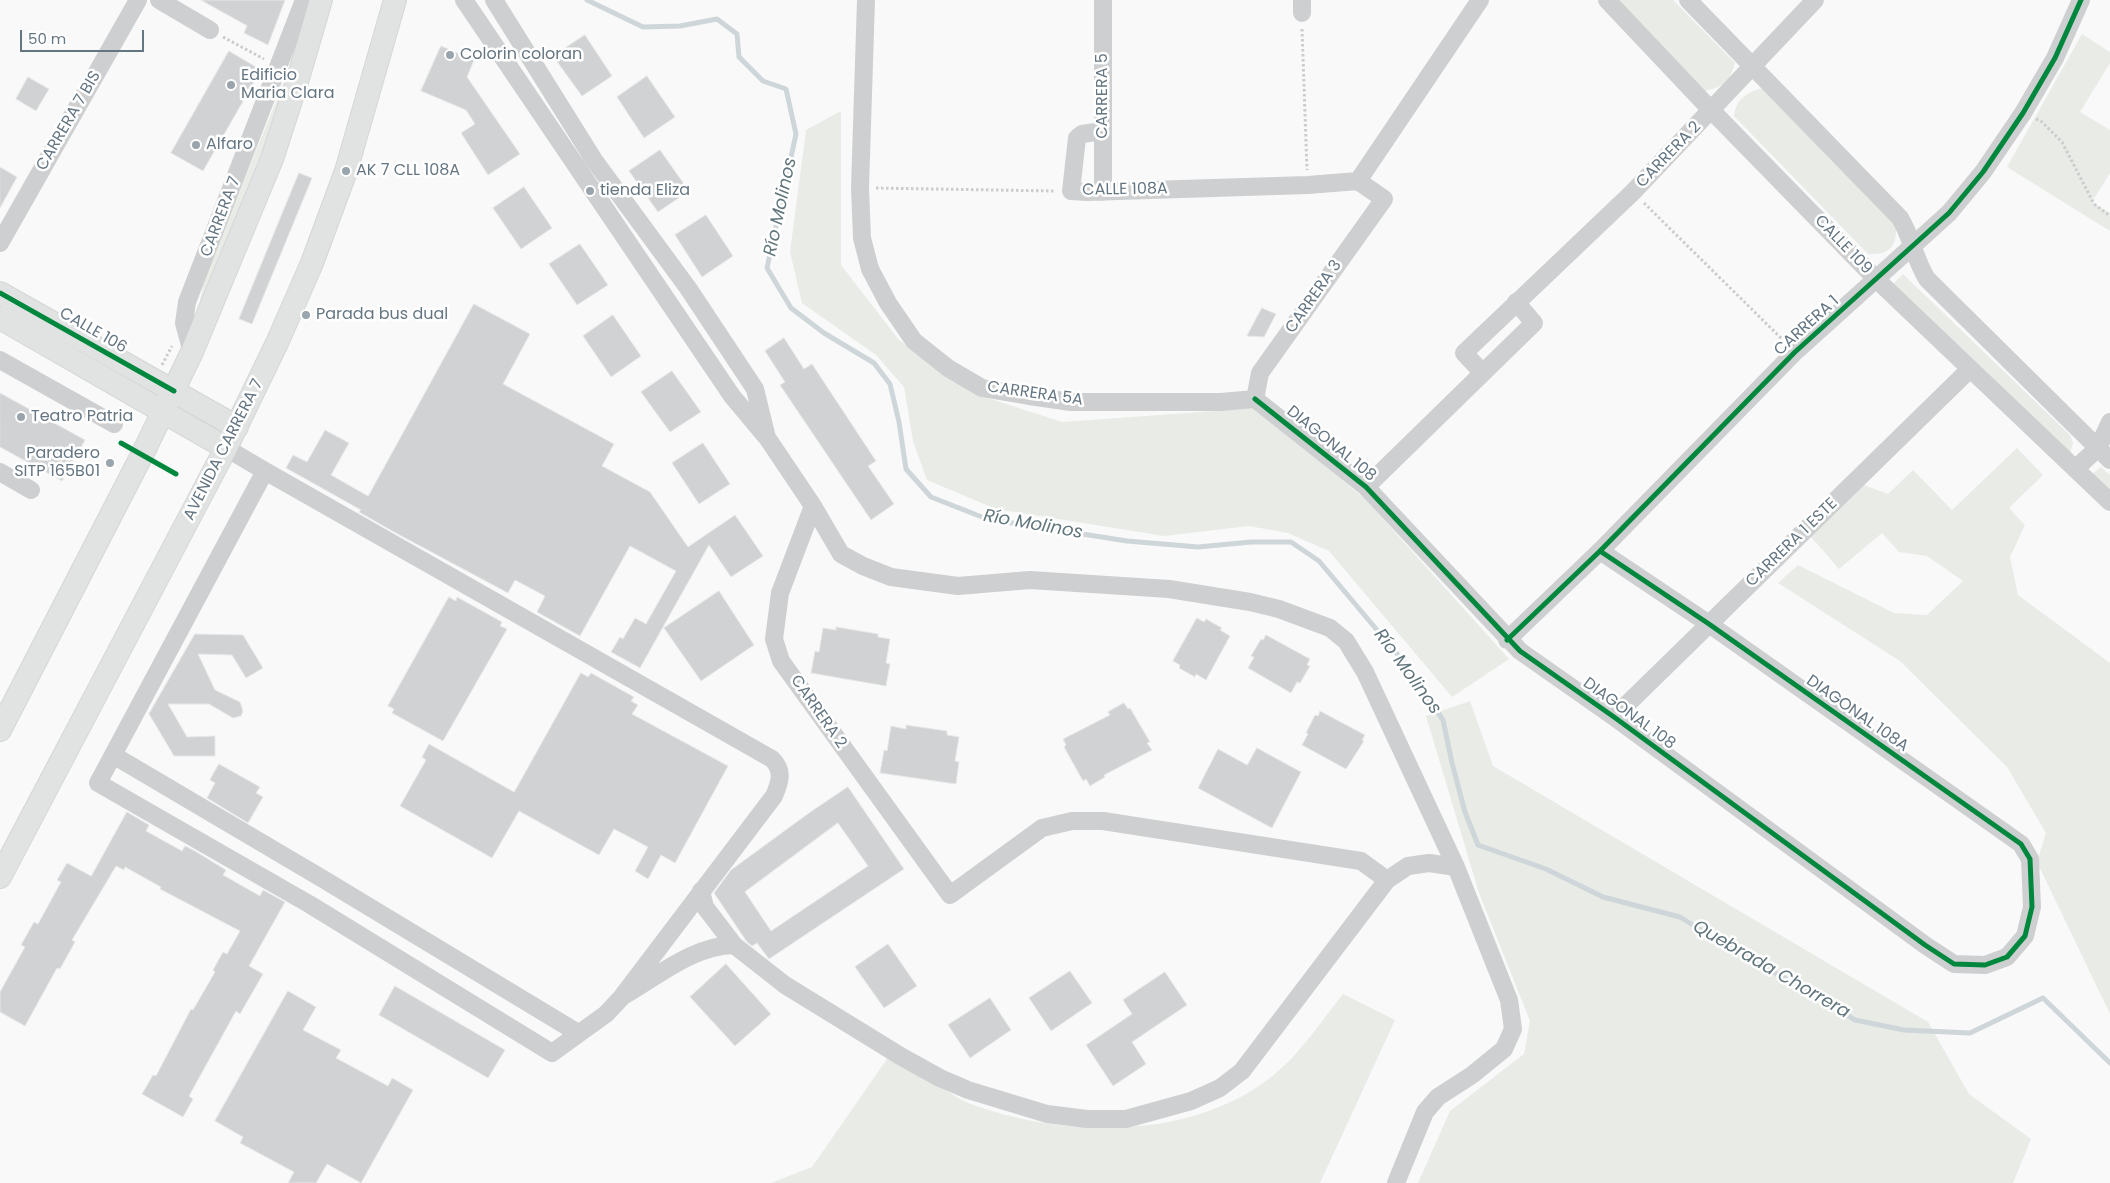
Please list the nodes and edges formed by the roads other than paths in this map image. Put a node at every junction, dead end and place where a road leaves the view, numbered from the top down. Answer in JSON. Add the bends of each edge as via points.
{"nodes":[{"id":1,"x":138,"y":0,"type":"edge"},
{"id":2,"x":159,"y":0,"type":"edge"},
{"id":3,"x":304,"y":0,"type":"edge"},
{"id":4,"x":321,"y":0,"type":"edge"},
{"id":5,"x":395,"y":0,"type":"edge"},
{"id":6,"x":464,"y":0,"type":"edge"},
{"id":7,"x":494,"y":0,"type":"edge"},
{"id":8,"x":866,"y":0,"type":"edge"},
{"id":9,"x":1103,"y":0,"type":"edge"},
{"id":10,"x":1480,"y":0,"type":"edge"},
{"id":11,"x":1607,"y":0,"type":"edge"},
{"id":12,"x":1688,"y":0,"type":"edge"},
{"id":13,"x":1814,"y":0,"type":"edge"},
{"id":14,"x":2082,"y":0,"type":"edge"},
{"id":15,"x":210,"y":30,"type":"road end"},
{"id":16,"x":1753,"y":67,"type":"junction"},
{"id":17,"x":1712,"y":111,"type":"junction"},
{"id":18,"x":1102,"y":132,"type":"junction"},
{"id":19,"x":1358,"y":181,"type":"junction"},
{"id":20,"x":1104,"y":192,"type":"junction"},
{"id":21,"x":0,"y":243,"type":"edge"},
{"id":22,"x":1914,"y":247,"type":"junction"},
{"id":23,"x":1877,"y":280,"type":"junction"},
{"id":24,"x":0,"y":293,"type":"edge"},
{"id":25,"x":1516,"y":302,"type":"junction"},
{"id":26,"x":0,"y":318,"type":"edge"},
{"id":27,"x":192,"y":352,"type":"junction"},
{"id":28,"x":0,"y":360,"type":"edge"},
{"id":29,"x":1970,"y":368,"type":"junction"},
{"id":30,"x":1482,"y":372,"type":"junction"},
{"id":31,"x":174,"y":391,"type":"junction"},
{"id":32,"x":1255,"y":399,"type":"junction"},
{"id":33,"x":164,"y":412,"type":"junction"},
{"id":34,"x":2110,"y":422,"type":"edge"},
{"id":35,"x":114,"y":424,"type":"dead end"},
{"id":36,"x":237,"y":427,"type":"junction"},
{"id":37,"x":768,"y":439,"type":"junction"},
{"id":38,"x":226,"y":448,"type":"junction"},
{"id":39,"x":2104,"y":454,"type":"edge"},
{"id":40,"x":2075,"y":469,"type":"junction"},
{"id":41,"x":265,"y":471,"type":"junction"},
{"id":42,"x":0,"y":472,"type":"edge"},
{"id":43,"x":1366,"y":487,"type":"junction"},
{"id":44,"x":31,"y":490,"type":"dead end"},
{"id":45,"x":2110,"y":502,"type":"edge"},
{"id":46,"x":813,"y":506,"type":"junction"},
{"id":47,"x":1600,"y":551,"type":"junction"},
{"id":48,"x":1709,"y":624,"type":"junction"},
{"id":49,"x":1507,"y":640,"type":"junction"},
{"id":50,"x":1614,"y":717,"type":"junction"},
{"id":51,"x":0,"y":730,"type":"edge"},
{"id":52,"x":113,"y":755,"type":"junction"},
{"id":53,"x":1456,"y":867,"type":"junction"},
{"id":54,"x":0,"y":877,"type":"edge"},
{"id":55,"x":1388,"y":880,"type":"junction"},
{"id":56,"x":701,"y":891,"type":"junction"},
{"id":57,"x":2025,"y":936,"type":"joint"},
{"id":58,"x":734,"y":945,"type":"junction"},
{"id":59,"x":621,"y":998,"type":"junction"},
{"id":60,"x":578,"y":1033,"type":"junction"},
{"id":61,"x":1396,"y":1183,"type":"edge"}],
"edges":[{"from":1,"to":21,"type":"street","name":"CARRERA 7 BIS"},
{"from":2,"to":15,"type":"street"},
{"from":3,"to":27,"type":"street","name":"CARRERA 7","via":[[187,302],[184,323]]},
{"from":4,"to":27,"type":"main road","via":[[272,159]]},
{"from":5,"to":36,"type":"main road","name":"AVENIDA CARRERA 7","via":[[346,171],[312,263]]},
{"from":6,"to":37,"type":"street","via":[[732,396]]},
{"from":7,"to":37,"type":"street","via":[[594,160],[688,288],[755,389]]},
{"from":8,"to":32,"type":"street","name":"CARRERA 5A","via":[[860,188],[862,238],[870,269],[914,341],[948,368],[982,388],[1071,402]]},
{"from":9,"to":18,"type":"street","name":"CARRERA 5"},
{"from":10,"to":19,"type":"street"},
{"from":11,"to":17,"type":"street","name":"CALLE 109"},
{"from":12,"to":16,"type":"street"},
{"from":13,"to":16,"type":"street","name":"CARRERA 2"},
{"from":14,"to":22,"type":"street","name":"CARRERA 1","via":[[2055,58],[1983,172],[1949,213]]},
{"from":16,"to":17,"type":"street","name":"CARRERA 2"},
{"from":16,"to":22,"type":"street","via":[[1900,218]]},
{"from":17,"to":23,"type":"street","name":"CALLE 109"},
{"from":17,"to":25,"type":"street","name":"CARRERA 2","via":[[1633,192]]},
{"from":18,"to":20,"type":"street","name":"CARRERA 5"},
{"from":18,"to":20,"type":"street","name":"CALLE 108A","via":[[1082,134],[1077,138],[1071,191]]},
{"from":19,"to":20,"type":"street","name":"CALLE 108A"},
{"from":19,"to":32,"type":"street","name":"CARRERA 3","via":[[1384,199],[1260,373]]},
{"from":22,"to":23,"type":"street","name":"CARRERA 1"},
{"from":22,"to":39,"type":"street","via":[[1921,270],[1928,279]]},
{"from":23,"to":29,"type":"street","name":"CALLE 109"},
{"from":23,"to":47,"type":"street","name":"CARRERA 1","via":[[1795,352]]},
{"from":24,"to":31,"type":"main road","name":"CALLE 106"},
{"from":25,"to":30,"type":"street","name":"CARRERA 2","via":[[1464,353]]},
{"from":25,"to":30,"type":"street","via":[[1534,323]]},
{"from":26,"to":33,"type":"main road"},
{"from":27,"to":31,"type":"main road"},
{"from":28,"to":35,"type":"street"},
{"from":29,"to":40,"type":"street","name":"CALLE 109"},
{"from":29,"to":48,"type":"street","name":"CARRERA 1 ESTE"},
{"from":30,"to":43,"type":"street"},
{"from":31,"to":33,"type":"main road"},
{"from":31,"to":36,"type":"main road","name":"CALLE 106"},
{"from":32,"to":43,"type":"street","name":"DIAGONAL 108"},
{"from":33,"to":38,"type":"main road"},
{"from":33,"to":51,"type":"main road"},
{"from":34,"to":39,"type":"street"},
{"from":36,"to":38,"type":"main road","name":"AVENIDA CARRERA 7"},
{"from":37,"to":46,"type":"street"},
{"from":38,"to":41,"type":"street"},
{"from":38,"to":54,"type":"main road","name":"AVENIDA CARRERA 7"},
{"from":39,"to":40,"type":"street"},
{"from":40,"to":45,"type":"street","name":"CALLE 109"},
{"from":41,"to":52,"type":"street"},
{"from":41,"to":56,"type":"street","via":[[772,759],[780,772],[774,796]]},
{"from":42,"to":44,"type":"street"},
{"from":43,"to":49,"type":"street","name":"DIAGONAL 108"},
{"from":46,"to":53,"type":"street","via":[[841,554],[891,577],[958,586],[1030,580],[1169,589],[1250,602],[1330,628],[1346,641],[1365,672]]},
{"from":46,"to":55,"type":"street","name":"CARRERA 2","via":[[780,593],[774,639],[781,661],[950,894],[1042,828],[1072,821],[1103,821],[1361,861]]},
{"from":47,"to":48,"type":"street","name":"DIAGONAL 108A"},
{"from":47,"to":49,"type":"street","name":"CARRERA 1"},
{"from":48,"to":50,"type":"street","name":"CARRERA 1 ESTE"},
{"from":48,"to":57,"type":"street","name":"DIAGONAL 108A","via":[[2021,844],[2030,859],[2032,877],[2032,907]]},
{"from":49,"to":50,"type":"street","name":"DIAGONAL 108"},
{"from":50,"to":57,"type":"street","name":"DIAGONAL 108","via":[[1954,964],[1985,965],[2007,957]]},
{"from":52,"to":60,"type":"street"},
{"from":52,"to":60,"type":"street","via":[[98,783],[309,904],[552,1053]]},
{"from":53,"to":55,"type":"street","via":[[1429,863],[1408,866]]},
{"from":53,"to":61,"type":"street","via":[[1508,1000],[1513,1029],[1504,1048],[1438,1097],[1425,1112]]},
{"from":55,"to":58,"type":"street","via":[[1242,1071],[1220,1088],[1190,1102],[1126,1119],[1047,1114],[940,1078],[785,985]]},
{"from":56,"to":58,"type":"street","via":[[705,907]]},
{"from":56,"to":59,"type":"street"},
{"from":58,"to":59,"type":"street","via":[[702,950]]},
{"from":59,"to":60,"type":"street","via":[[606,1014]]}]}
